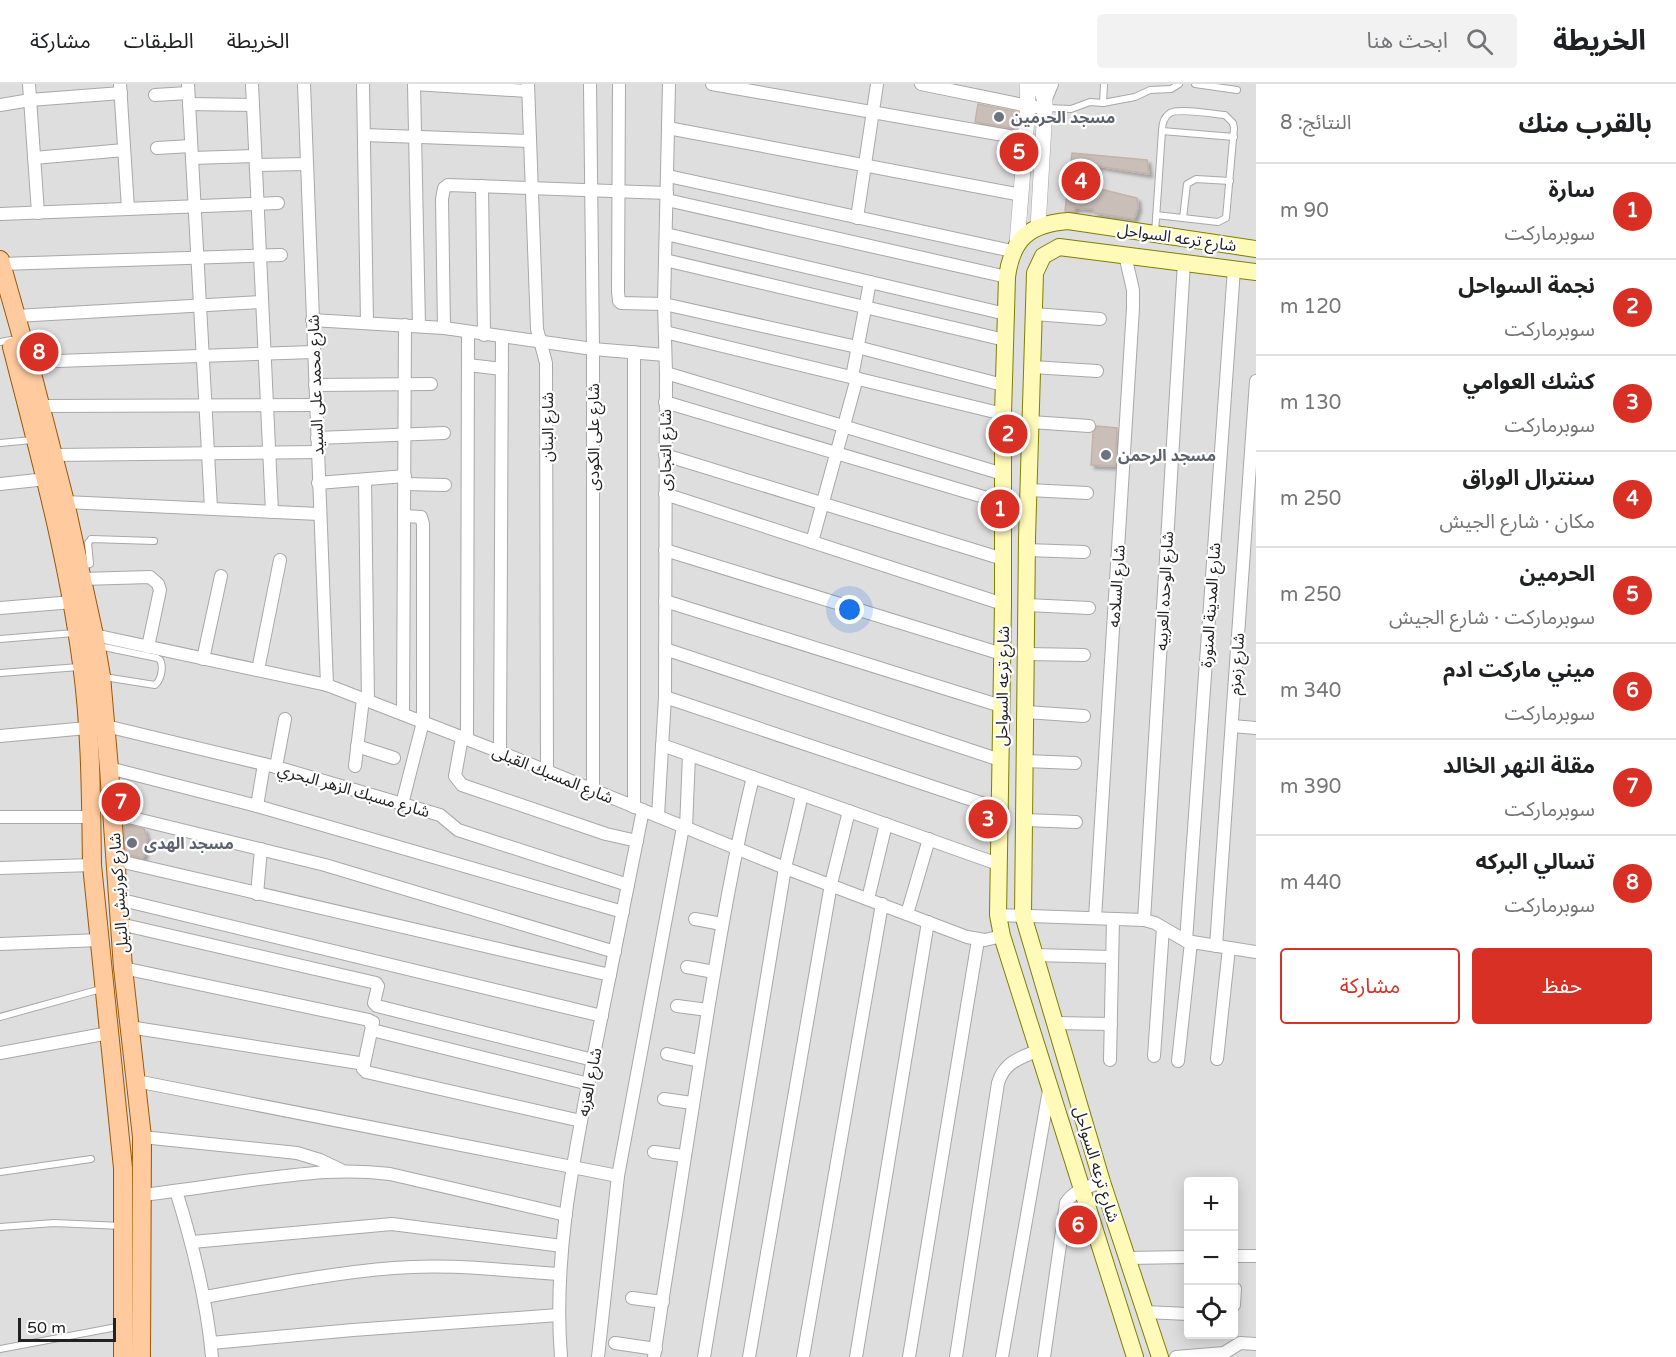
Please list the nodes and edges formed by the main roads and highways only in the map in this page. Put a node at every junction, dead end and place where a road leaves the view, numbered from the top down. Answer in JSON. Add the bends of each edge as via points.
{"nodes":[{"id":1,"x":1256,"y":249,"type":"edge"},
{"id":2,"x":1,"y":262,"type":"edge"},
{"id":3,"x":1256,"y":272,"type":"edge"},
{"id":4,"x":0,"y":305,"type":"edge"},
{"id":5,"x":5,"y":341,"type":"edge"},
{"id":6,"x":1003,"y":537,"type":"junction"},
{"id":7,"x":1027,"y":544,"type":"junction"},
{"id":8,"x":89,"y":638,"type":"junction"},
{"id":9,"x":1002,"y":671,"type":"junction"},
{"id":10,"x":1026,"y":671,"type":"junction"},
{"id":11,"x":123,"y":1357,"type":"edge"},
{"id":12,"x":141,"y":1357,"type":"edge"},
{"id":13,"x":1134,"y":1357,"type":"edge"},
{"id":14,"x":1160,"y":1357,"type":"edge"}],
"edges":[{"from":1,"to":6,"type":"main road","name":"شارع ترعه السواحل","via":[[1068,221],[1038,227],[1015,248],[1007,277]]},
{"from":2,"to":8,"type":"main road","name":"شارع كورنيش النيل","via":[[65,501]]},
{"from":3,"to":7,"type":"main road","name":"شارع ترعه السواحل","via":[[1059,247],[1043,256],[1035,273]]},
{"from":4,"to":5,"type":"main road","name":"شارع كورنيش النيل"},
{"from":5,"to":8,"type":"main road","name":"شارع كورنيش النيل","via":[[36,440],[73,602]]},
{"from":6,"to":7,"type":"main road"},
{"from":6,"to":9,"type":"main road","name":"شارع ترعه السواحل"},
{"from":7,"to":10,"type":"main road","name":"شارع ترعه السواحل"},
{"from":8,"to":11,"type":"main road","name":"شارع كورنيش النيل","via":[[83,666],[92,865],[123,1168]]},
{"from":8,"to":12,"type":"main road","name":"شارع كورنيش النيل","via":[[101,676],[123,968],[142,1137]]},
{"from":9,"to":10,"type":"main road"},
{"from":9,"to":13,"type":"main road","name":"شارع ترعه السواحل","via":[[998,864],[1002,936]]},
{"from":10,"to":14,"type":"main road","name":"شارع ترعه السواحل","via":[[1023,915],[1102,1182]]}]}
